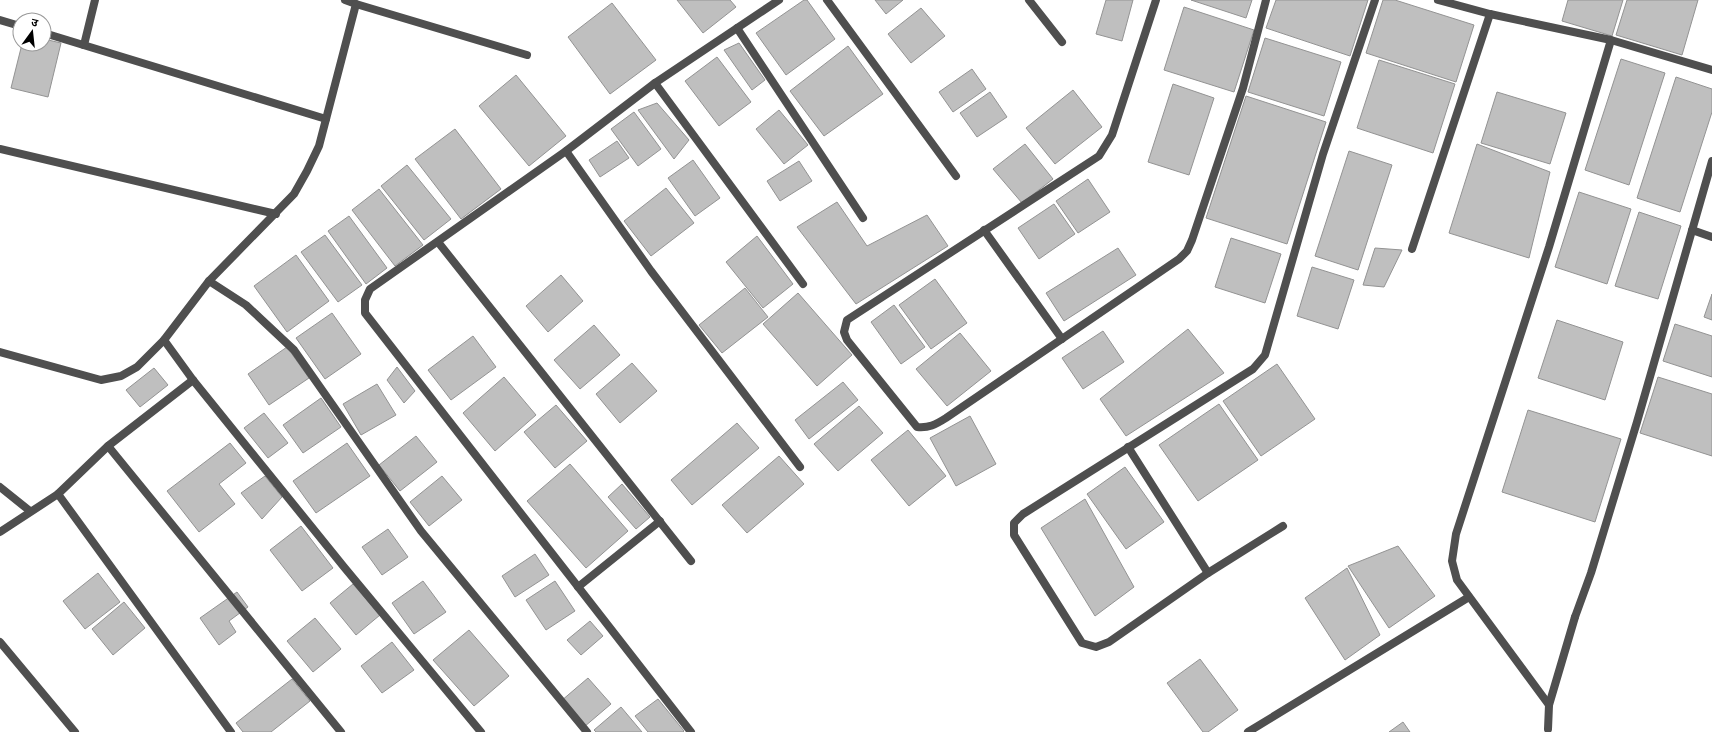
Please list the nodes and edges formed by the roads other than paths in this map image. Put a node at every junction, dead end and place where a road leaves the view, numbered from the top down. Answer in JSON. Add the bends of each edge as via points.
{"nodes":[{"id":1,"x":95,"y":0,"type":"edge"},
{"id":2,"x":345,"y":0,"type":"edge"},
{"id":3,"x":778,"y":0,"type":"edge"},
{"id":4,"x":827,"y":0,"type":"edge"},
{"id":5,"x":1029,"y":0,"type":"edge"},
{"id":6,"x":1156,"y":0,"type":"edge"},
{"id":7,"x":1266,"y":0,"type":"edge"},
{"id":8,"x":1375,"y":0,"type":"edge"},
{"id":9,"x":1438,"y":0,"type":"edge"},
{"id":10,"x":356,"y":4,"type":"junction"},
{"id":11,"x":1490,"y":14,"type":"junction"},
{"id":12,"x":0,"y":20,"type":"edge"},
{"id":13,"x":12,"y":24,"type":"edge"},
{"id":14,"x":737,"y":28,"type":"junction"},
{"id":15,"x":52,"y":35,"type":"edge"},
{"id":16,"x":1611,"y":40,"type":"junction"},
{"id":17,"x":1062,"y":42,"type":"dead end"},
{"id":18,"x":84,"y":45,"type":"junction"},
{"id":19,"x":527,"y":55,"type":"dead end"},
{"id":20,"x":1712,"y":70,"type":"edge"},
{"id":21,"x":655,"y":83,"type":"junction"},
{"id":22,"x":326,"y":118,"type":"junction"},
{"id":23,"x":0,"y":149,"type":"edge"},
{"id":24,"x":566,"y":151,"type":"junction"},
{"id":25,"x":1712,"y":161,"type":"edge"},
{"id":26,"x":956,"y":176,"type":"dead end"},
{"id":27,"x":276,"y":214,"type":"junction"},
{"id":28,"x":862,"y":218,"type":"dead end"},
{"id":29,"x":984,"y":230,"type":"junction"},
{"id":30,"x":1692,"y":230,"type":"junction"},
{"id":31,"x":1712,"y":237,"type":"edge"},
{"id":32,"x":438,"y":242,"type":"junction"},
{"id":33,"x":1412,"y":249,"type":"dead end"},
{"id":34,"x":209,"y":281,"type":"junction"},
{"id":35,"x":803,"y":284,"type":"dead end"},
{"id":36,"x":1062,"y":339,"type":"junction"},
{"id":37,"x":164,"y":340,"type":"junction"},
{"id":38,"x":0,"y":352,"type":"edge"},
{"id":39,"x":194,"y":380,"type":"junction"},
{"id":40,"x":108,"y":446,"type":"junction"},
{"id":41,"x":1128,"y":447,"type":"junction"},
{"id":42,"x":800,"y":467,"type":"dead end"},
{"id":43,"x":0,"y":487,"type":"edge"},
{"id":44,"x":58,"y":494,"type":"junction"},
{"id":45,"x":30,"y":511,"type":"junction"},
{"id":46,"x":660,"y":521,"type":"junction"},
{"id":47,"x":1283,"y":526,"type":"dead end"},
{"id":48,"x":0,"y":532,"type":"edge"},
{"id":49,"x":691,"y":561,"type":"dead end"},
{"id":50,"x":1208,"y":573,"type":"junction"},
{"id":51,"x":578,"y":587,"type":"junction"},
{"id":52,"x":1469,"y":596,"type":"junction"},
{"id":53,"x":0,"y":642,"type":"edge"},
{"id":54,"x":1550,"y":704,"type":"junction"},
{"id":55,"x":1546,"y":730,"type":"edge"},
{"id":56,"x":75,"y":732,"type":"edge"},
{"id":57,"x":231,"y":732,"type":"edge"},
{"id":58,"x":341,"y":732,"type":"edge"},
{"id":59,"x":481,"y":732,"type":"edge"},
{"id":60,"x":587,"y":732,"type":"edge"},
{"id":61,"x":691,"y":732,"type":"edge"},
{"id":62,"x":1248,"y":732,"type":"edge"}],
"edges":[{"from":1,"to":18,"type":"street"},
{"from":2,"to":10,"type":"street"},
{"from":3,"to":14,"type":"street"},
{"from":4,"to":26,"type":"street"},
{"from":5,"to":17,"type":"street"},
{"from":6,"to":29,"type":"street","via":[[1112,135],[1099,156]]},
{"from":7,"to":36,"type":"street","via":[[1243,88],[1187,250],[1179,259]]},
{"from":8,"to":41,"type":"street","via":[[1322,154],[1265,355],[1253,369]]},
{"from":9,"to":11,"type":"street"},
{"from":10,"to":19,"type":"street"},
{"from":10,"to":22,"type":"street"},
{"from":11,"to":16,"type":"street"},
{"from":11,"to":33,"type":"street"},
{"from":12,"to":13,"type":"street"},
{"from":14,"to":21,"type":"street"},
{"from":14,"to":28,"type":"street"},
{"from":15,"to":18,"type":"street"},
{"from":16,"to":20,"type":"street"},
{"from":16,"to":52,"type":"street","via":[[1549,247],[1455,539],[1452,561],[1457,580]]},
{"from":18,"to":22,"type":"street"},
{"from":21,"to":24,"type":"street"},
{"from":21,"to":35,"type":"street"},
{"from":22,"to":27,"type":"street","via":[[319,146],[307,172],[294,194]]},
{"from":23,"to":27,"type":"street"},
{"from":24,"to":32,"type":"street"},
{"from":24,"to":42,"type":"street","via":[[650,271]]},
{"from":25,"to":30,"type":"street"},
{"from":27,"to":34,"type":"street"},
{"from":29,"to":36,"type":"street"},
{"from":29,"to":36,"type":"street","via":[[850,317],[844,332],[847,340],[911,422],[917,427],[926,428],[946,418]]},
{"from":30,"to":31,"type":"street"},
{"from":30,"to":54,"type":"street"},
{"from":32,"to":46,"type":"street"},
{"from":32,"to":51,"type":"street","via":[[370,289],[365,300],[365,313]]},
{"from":34,"to":37,"type":"street"},
{"from":34,"to":60,"type":"street","via":[[246,305],[294,350],[421,531]]},
{"from":37,"to":38,"type":"street","via":[[137,367],[121,376],[101,380]]},
{"from":37,"to":39,"type":"street"},
{"from":39,"to":40,"type":"street"},
{"from":39,"to":59,"type":"street"},
{"from":40,"to":44,"type":"street"},
{"from":40,"to":58,"type":"street"},
{"from":41,"to":50,"type":"street"},
{"from":41,"to":50,"type":"street","via":[[1023,514],[1014,523],[1014,535],[1082,643],[1096,647],[1109,642]]},
{"from":43,"to":45,"type":"street"},
{"from":44,"to":45,"type":"street"},
{"from":44,"to":57,"type":"street"},
{"from":45,"to":48,"type":"street"},
{"from":46,"to":49,"type":"street"},
{"from":46,"to":51,"type":"street"},
{"from":47,"to":50,"type":"street"},
{"from":51,"to":61,"type":"street"},
{"from":52,"to":54,"type":"street"},
{"from":52,"to":62,"type":"street"},
{"from":53,"to":56,"type":"street"},
{"from":54,"to":55,"type":"street"}]}
